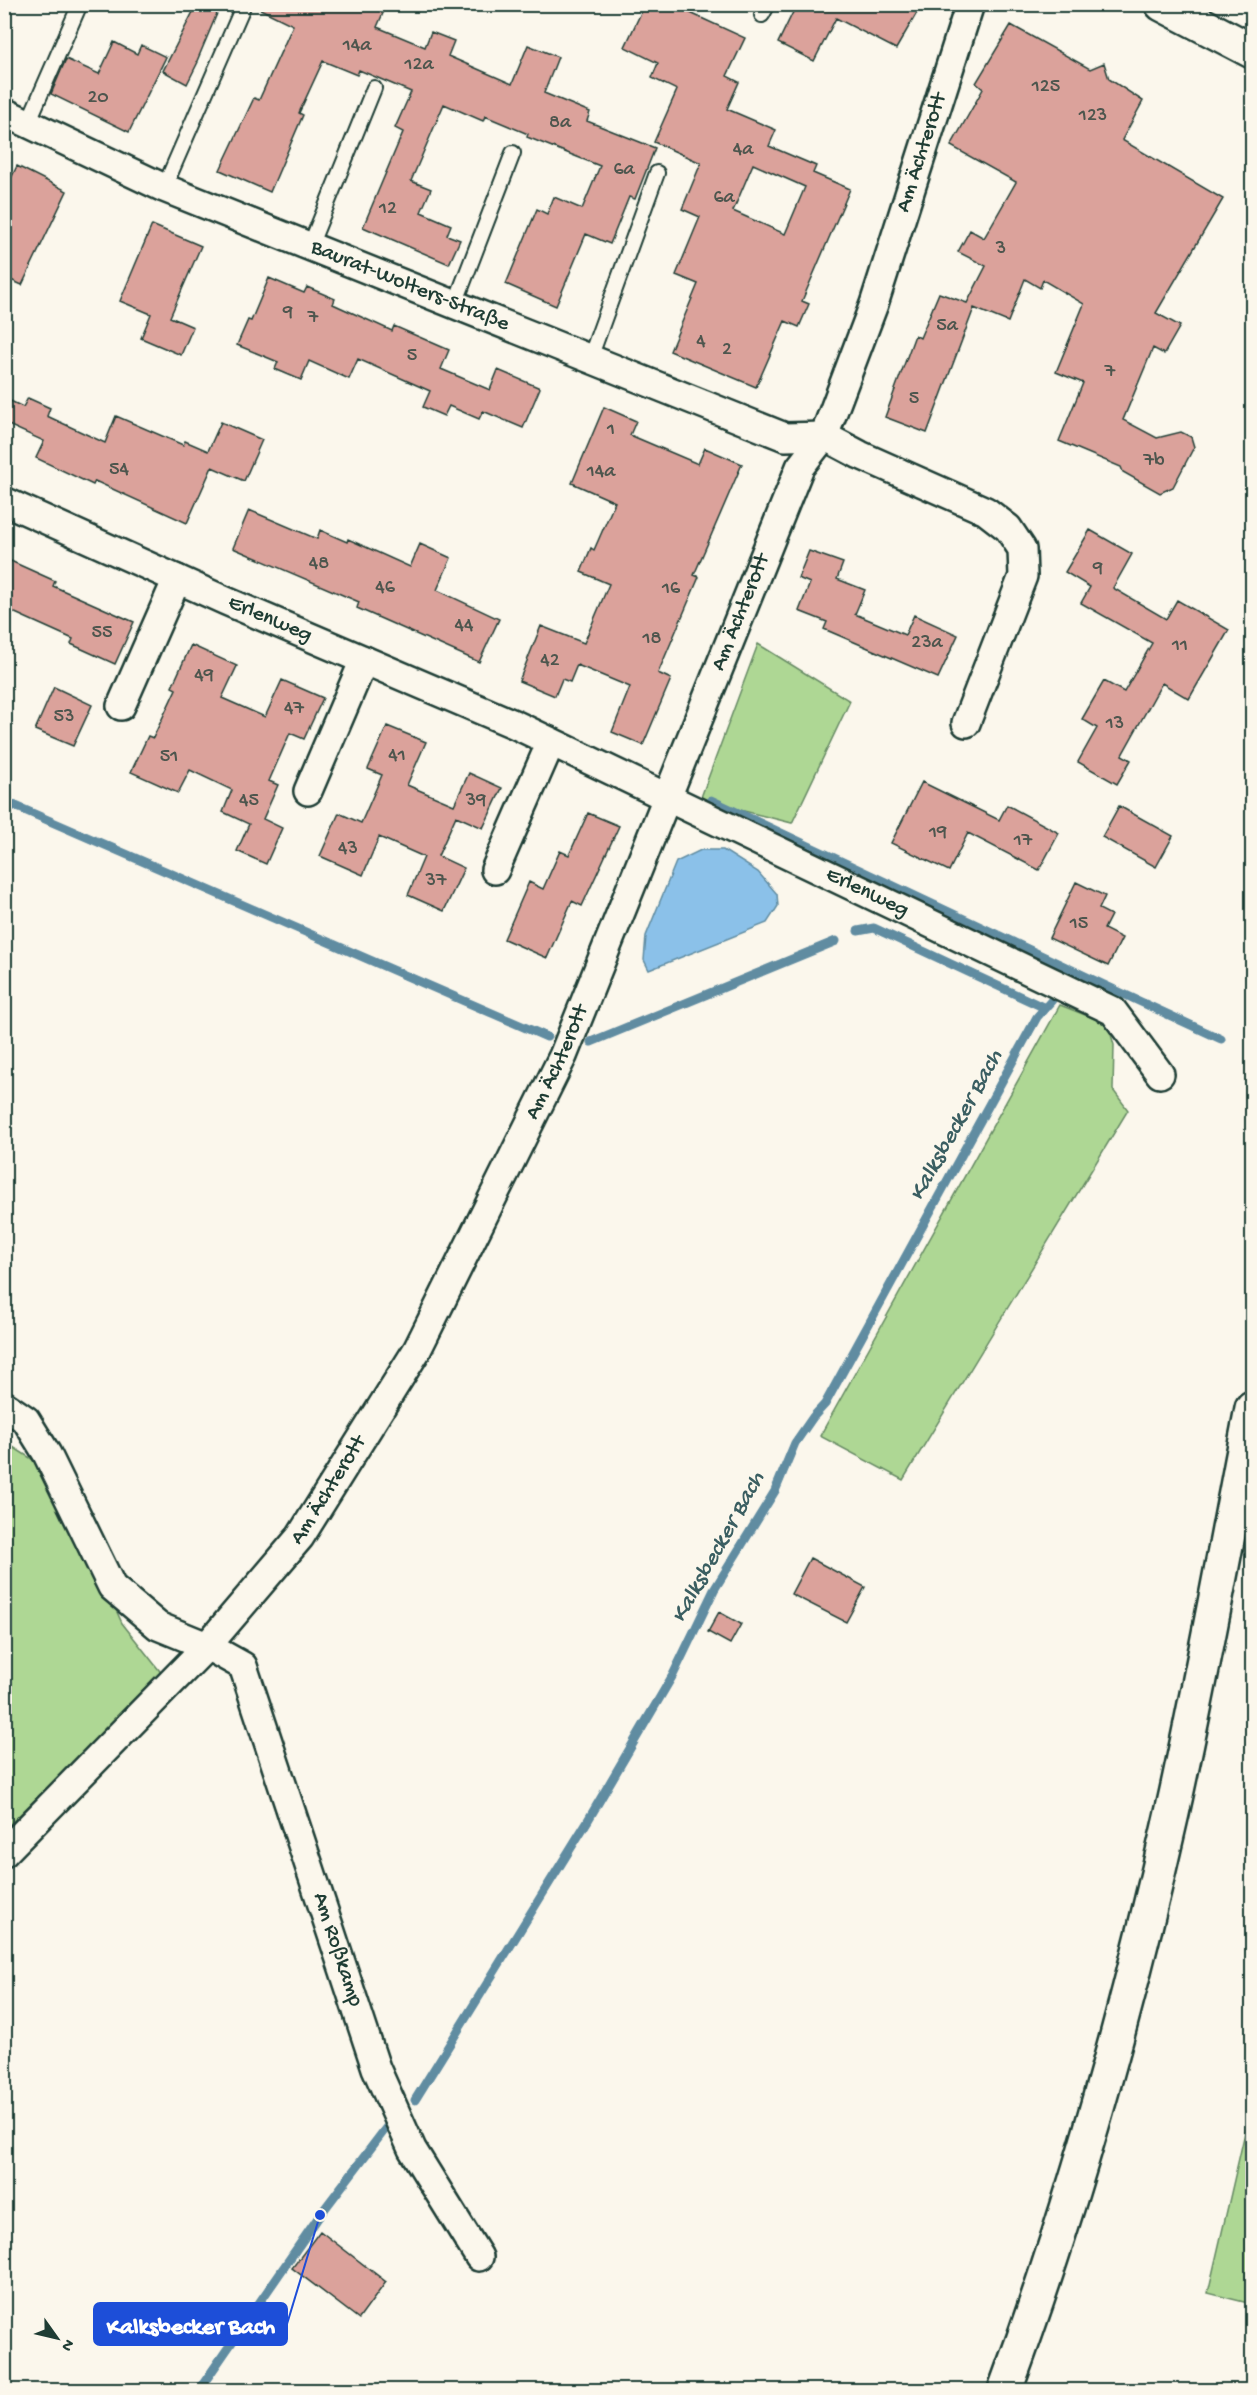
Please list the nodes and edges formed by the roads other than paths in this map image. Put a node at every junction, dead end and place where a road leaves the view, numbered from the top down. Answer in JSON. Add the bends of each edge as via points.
{"nodes":[{"id":1,"x":80,"y":4,"type":"edge"},
{"id":2,"x":970,"y":4,"type":"edge"},
{"id":3,"x":1162,"y":4,"type":"edge"},
{"id":4,"x":242,"y":9,"type":"dead end"},
{"id":5,"x":1252,"y":51,"type":"edge"},
{"id":6,"x":374,"y":88,"type":"dead end"},
{"id":7,"x":16,"y":118,"type":"edge"},
{"id":8,"x":513,"y":153,"type":"dead end"},
{"id":9,"x":657,"y":173,"type":"dead end"},
{"id":10,"x":164,"y":188,"type":"junction"},
{"id":11,"x":310,"y":246,"type":"junction"},
{"id":12,"x":455,"y":304,"type":"junction"},
{"id":13,"x":590,"y":358,"type":"junction"},
{"id":14,"x":824,"y":436,"type":"junction"},
{"id":15,"x":4,"y":501,"type":"edge"},
{"id":16,"x":177,"y":579,"type":"junction"},
{"id":17,"x":364,"y":660,"type":"junction"},
{"id":18,"x":121,"y":706,"type":"dead end"},
{"id":19,"x":966,"y":723,"type":"dead end"},
{"id":20,"x":551,"y":742,"type":"junction"},
{"id":21,"x":308,"y":791,"type":"dead end"},
{"id":22,"x":667,"y":799,"type":"junction"},
{"id":23,"x":495,"y":870,"type":"dead end"},
{"id":24,"x":1160,"y":1074,"type":"dead end"},
{"id":25,"x":4,"y":1405,"type":"edge"},
{"id":26,"x":1252,"y":1410,"type":"edge"},
{"id":27,"x":207,"y":1646,"type":"junction"},
{"id":28,"x":4,"y":1853,"type":"edge"},
{"id":29,"x":478,"y":2257,"type":"dead end"},
{"id":30,"x":1005,"y":2391,"type":"edge"}],
"edges":[{"from":1,"to":7,"type":"lane"},
{"from":2,"to":14,"type":"street","name":"Am Ächterott","via":[[874,304]]},
{"from":3,"to":5,"type":"main road"},
{"from":4,"to":10,"type":"lane"},
{"from":6,"to":11,"type":"lane"},
{"from":7,"to":10,"type":"street","name":"Baurat-Wolters-Straße"},
{"from":8,"to":12,"type":"lane"},
{"from":9,"to":13,"type":"lane"},
{"from":10,"to":11,"type":"street","name":"Baurat-Wolters-Straße"},
{"from":11,"to":12,"type":"street","name":"Baurat-Wolters-Straße"},
{"from":12,"to":13,"type":"street","name":"Baurat-Wolters-Straße"},
{"from":13,"to":14,"type":"street","name":"Baurat-Wolters-Straße","via":[[785,437]]},
{"from":14,"to":19,"type":"street","via":[[986,512],[1008,528],[1022,549],[1023,576]]},
{"from":14,"to":22,"type":"street","name":"Am Ächterott","via":[[800,467]]},
{"from":15,"to":16,"type":"street","name":"Erlenweg"},
{"from":16,"to":17,"type":"street","name":"Erlenweg"},
{"from":16,"to":18,"type":"street"},
{"from":17,"to":20,"type":"street","name":"Erlenweg"},
{"from":17,"to":21,"type":"street"},
{"from":20,"to":22,"type":"street","name":"Erlenweg"},
{"from":20,"to":23,"type":"street"},
{"from":22,"to":24,"type":"street","name":"Erlenweg","via":[[1113,1011]]},
{"from":22,"to":27,"type":"street","name":"Am Ächterott","via":[[563,1056],[417,1350],[300,1537]]},
{"from":25,"to":27,"type":"street","via":[[26,1420],[47,1454],[112,1587],[158,1626]]},
{"from":26,"to":30,"type":"main road","via":[[1172,1811],[1139,1953],[1076,2182]]},
{"from":27,"to":28,"type":"street","name":"Am Ächterott"},
{"from":27,"to":29,"type":"street","name":"Am Roßkamp","via":[[243,1666],[376,2068],[412,2149]]}]}
